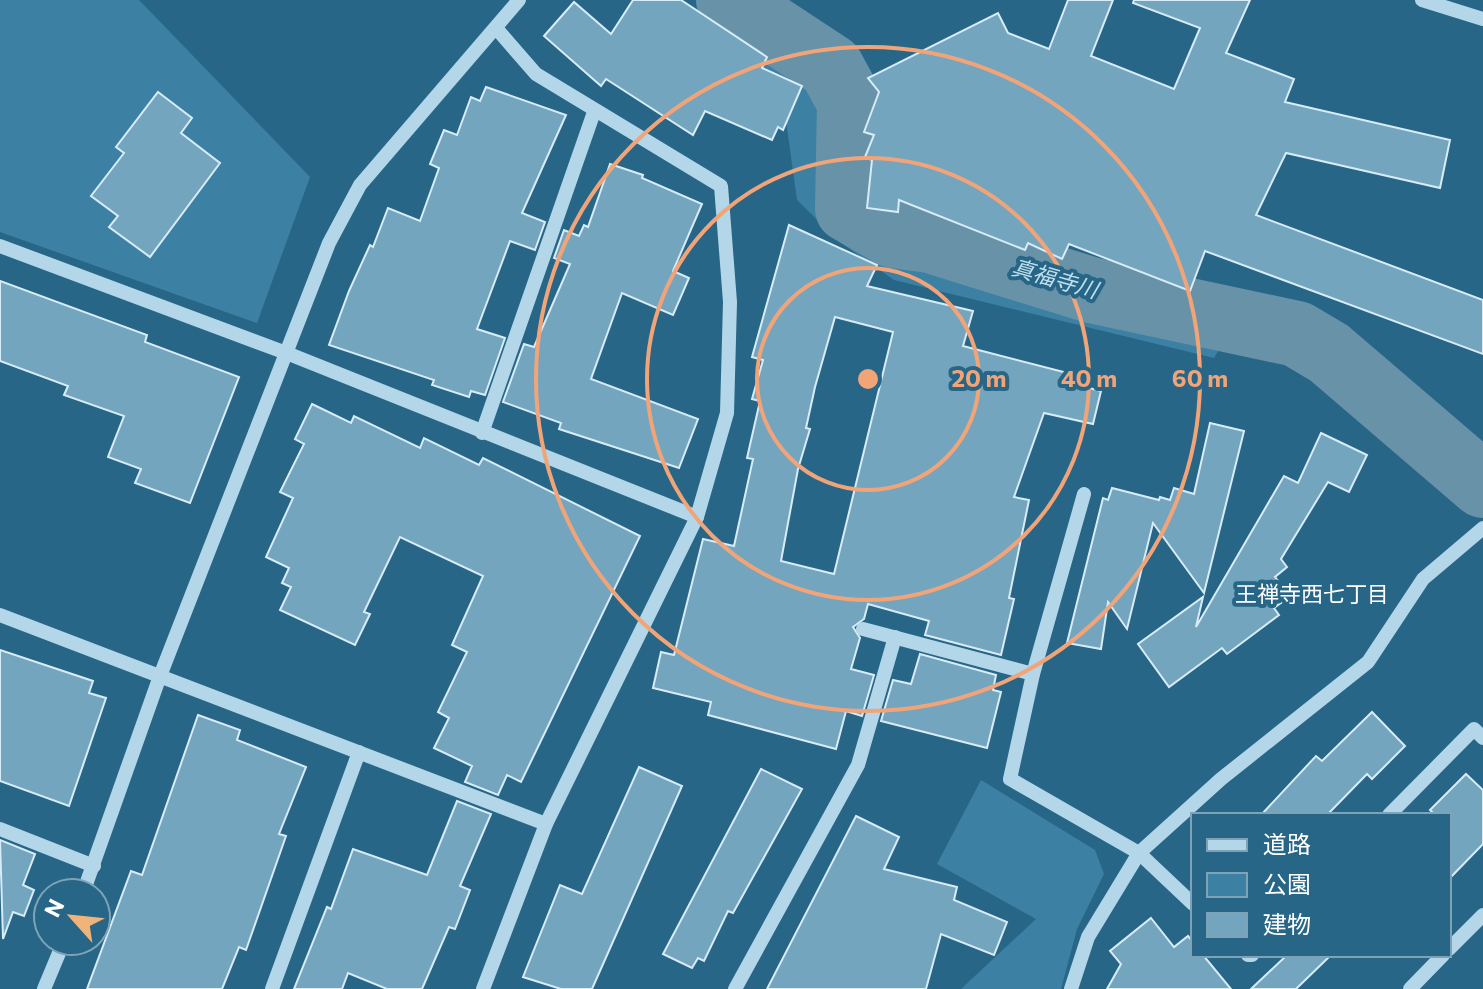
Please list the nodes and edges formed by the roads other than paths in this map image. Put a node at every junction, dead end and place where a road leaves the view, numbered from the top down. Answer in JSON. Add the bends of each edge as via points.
{"nodes":[{"id":1,"x":519,"y":0,"type":"edge"},
{"id":2,"x":1422,"y":0,"type":"edge"},
{"id":3,"x":1483,"y":19,"type":"edge"},
{"id":4,"x":496,"y":28,"type":"junction"},
{"id":5,"x":594,"y":112,"type":"junction"},
{"id":6,"x":0,"y":246,"type":"edge"},
{"id":7,"x":289,"y":354,"type":"junction"},
{"id":8,"x":482,"y":433,"type":"junction"},
{"id":9,"x":1084,"y":494,"type":"dead end"},
{"id":10,"x":697,"y":517,"type":"junction"},
{"id":11,"x":1483,"y":528,"type":"edge"},
{"id":12,"x":0,"y":615,"type":"edge"},
{"id":13,"x":863,"y":629,"type":"dead end"},
{"id":14,"x":895,"y":637,"type":"junction"},
{"id":15,"x":1033,"y":674,"type":"junction"},
{"id":16,"x":160,"y":676,"type":"junction"},
{"id":17,"x":1480,"y":729,"type":"edge"},
{"id":18,"x":359,"y":752,"type":"junction"},
{"id":19,"x":1391,"y":813,"type":"edge"},
{"id":20,"x":546,"y":824,"type":"junction"},
{"id":21,"x":0,"y":829,"type":"edge"},
{"id":22,"x":1139,"y":853,"type":"junction"},
{"id":23,"x":94,"y":866,"type":"junction"},
{"id":24,"x":90,"y":877,"type":"edge"},
{"id":25,"x":1191,"y":902,"type":"edge"},
{"id":26,"x":1483,"y":915,"type":"edge"},
{"id":27,"x":1451,"y":947,"type":"edge"},
{"id":28,"x":57,"y":957,"type":"edge"},
{"id":29,"x":1441,"y":957,"type":"edge"},
{"id":30,"x":44,"y":989,"type":"edge"},
{"id":31,"x":272,"y":989,"type":"edge"},
{"id":32,"x":483,"y":989,"type":"edge"},
{"id":33,"x":735,"y":989,"type":"edge"},
{"id":34,"x":1071,"y":989,"type":"edge"},
{"id":35,"x":1410,"y":989,"type":"edge"}],
"edges":[{"from":1,"to":4,"type":"street"},
{"from":2,"to":3,"type":"street"},
{"from":4,"to":5,"type":"street","via":[[536,74]]},
{"from":4,"to":7,"type":"street","via":[[360,185],[329,243]]},
{"from":5,"to":8,"type":"street"},
{"from":5,"to":10,"type":"street","via":[[721,186],[730,302],[727,413]]},
{"from":6,"to":7,"type":"street"},
{"from":7,"to":8,"type":"street"},
{"from":7,"to":16,"type":"street"},
{"from":8,"to":10,"type":"street"},
{"from":9,"to":15,"type":"street"},
{"from":10,"to":20,"type":"street"},
{"from":11,"to":22,"type":"street","via":[[1423,579],[1368,662],[1221,779]]},
{"from":12,"to":16,"type":"street"},
{"from":13,"to":14,"type":"street"},
{"from":14,"to":15,"type":"street"},
{"from":14,"to":33,"type":"street","via":[[858,765]]},
{"from":15,"to":22,"type":"street","via":[[1010,779]]},
{"from":16,"to":18,"type":"street"},
{"from":16,"to":23,"type":"street"},
{"from":17,"to":19,"type":"street"},
{"from":18,"to":20,"type":"street"},
{"from":18,"to":31,"type":"street"},
{"from":20,"to":32,"type":"street"},
{"from":21,"to":23,"type":"street"},
{"from":22,"to":25,"type":"street"},
{"from":22,"to":34,"type":"street","via":[[1088,937]]},
{"from":23,"to":24,"type":"street"},
{"from":26,"to":27,"type":"street"},
{"from":28,"to":30,"type":"street"},
{"from":29,"to":35,"type":"street"}]}
